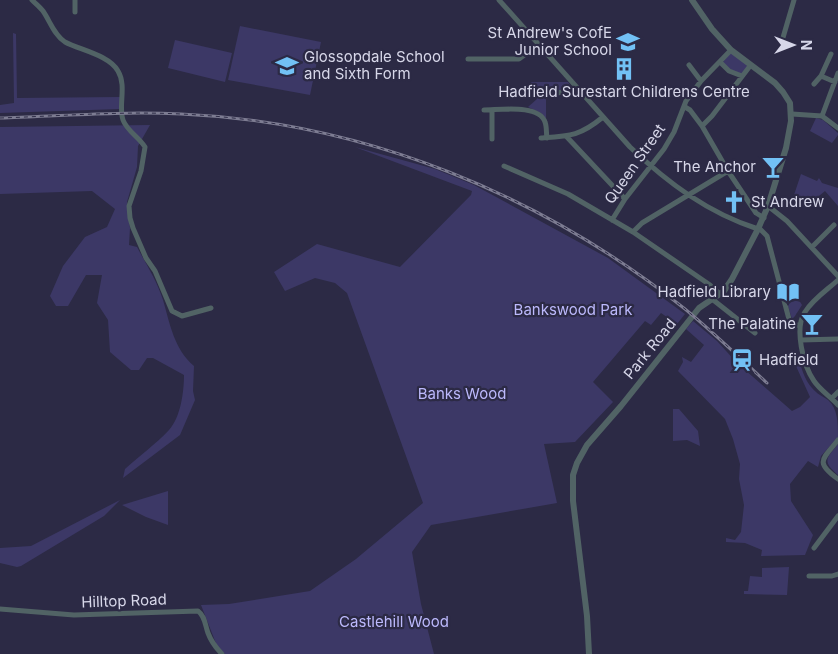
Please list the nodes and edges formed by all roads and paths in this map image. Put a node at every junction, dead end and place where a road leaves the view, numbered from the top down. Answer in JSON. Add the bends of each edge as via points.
{"nodes":[{"id":1,"x":32,"y":0,"type":"edge"},
{"id":2,"x":75,"y":0,"type":"edge"},
{"id":3,"x":499,"y":0,"type":"edge"},
{"id":4,"x":692,"y":0,"type":"edge"},
{"id":5,"x":794,"y":0,"type":"edge"},
{"id":6,"x":74,"y":12,"type":"dead end"},
{"id":7,"x":782,"y":41,"type":"dead end"},
{"id":8,"x":538,"y":45,"type":"junction"},
{"id":9,"x":731,"y":50,"type":"junction"},
{"id":10,"x":831,"y":54,"type":"dead end"},
{"id":11,"x":468,"y":59,"type":"dead end"},
{"id":12,"x":720,"y":62,"type":"junction"},
{"id":13,"x":689,"y":65,"type":"dead end"},
{"id":14,"x":750,"y":66,"type":"junction"},
{"id":15,"x":838,"y":73,"type":"edge"},
{"id":16,"x":742,"y":76,"type":"junction"},
{"id":17,"x":821,"y":76,"type":"junction"},
{"id":18,"x":701,"y":81,"type":"junction"},
{"id":19,"x":835,"y":82,"type":"junction"},
{"id":20,"x":814,"y":84,"type":"dead end"},
{"id":21,"x":578,"y":89,"type":"junction"},
{"id":22,"x":547,"y":95,"type":"dead end"},
{"id":23,"x":685,"y":107,"type":"junction"},
{"id":24,"x":484,"y":110,"type":"dead end"},
{"id":25,"x":492,"y":110,"type":"junction"},
{"id":26,"x":792,"y":114,"type":"junction"},
{"id":27,"x":822,"y":116,"type":"junction"},
{"id":28,"x":603,"y":117,"type":"junction"},
{"id":29,"x":702,"y":126,"type":"junction"},
{"id":30,"x":838,"y":128,"type":"edge"},
{"id":31,"x":566,"y":136,"type":"junction"},
{"id":32,"x":492,"y":139,"type":"dead end"},
{"id":33,"x":504,"y":166,"type":"dead end"},
{"id":34,"x":650,"y":166,"type":"junction"},
{"id":35,"x":728,"y":171,"type":"junction"},
{"id":36,"x":688,"y":196,"type":"junction"},
{"id":37,"x":625,"y":199,"type":"junction"},
{"id":38,"x":768,"y":206,"type":"junction"},
{"id":39,"x":764,"y":218,"type":"junction"},
{"id":40,"x":612,"y":220,"type":"junction"},
{"id":41,"x":834,"y":225,"type":"dead end"},
{"id":42,"x":759,"y":229,"type":"junction"},
{"id":43,"x":633,"y":232,"type":"junction"},
{"id":44,"x":812,"y":247,"type":"junction"},
{"id":45,"x":838,"y":278,"type":"edge"},
{"id":46,"x":720,"y":294,"type":"junction"},
{"id":47,"x":712,"y":300,"type":"junction"},
{"id":48,"x":211,"y":308,"type":"dead end"},
{"id":49,"x":800,"y":326,"type":"junction"},
{"id":50,"x":755,"y":334,"type":"dead end"},
{"id":51,"x":838,"y":339,"type":"edge"},
{"id":52,"x":800,"y":340,"type":"junction"},
{"id":53,"x":838,"y":392,"type":"edge"},
{"id":54,"x":832,"y":398,"type":"junction"},
{"id":55,"x":838,"y":406,"type":"edge"},
{"id":56,"x":838,"y":440,"type":"edge"},
{"id":57,"x":838,"y":479,"type":"edge"},
{"id":58,"x":838,"y":516,"type":"edge"},
{"id":59,"x":814,"y":548,"type":"dead end"},
{"id":60,"x":838,"y":574,"type":"edge"},
{"id":61,"x":809,"y":576,"type":"dead end"},
{"id":62,"x":0,"y":609,"type":"edge"},
{"id":63,"x":222,"y":654,"type":"edge"},
{"id":64,"x":589,"y":654,"type":"edge"}],
"edges":[{"from":1,"to":48,"type":"street","via":[[41,8],[59,37],[114,65],[120,75],[123,119],[145,147],[144,163],[130,206],[133,228],[172,311],[182,316]]},
{"from":2,"to":6,"type":"street"},
{"from":3,"to":8,"type":"street"},
{"from":4,"to":9,"type":"street"},
{"from":5,"to":7,"type":"street"},
{"from":8,"to":11,"type":"street","via":[[519,59]]},
{"from":8,"to":21,"type":"street"},
{"from":9,"to":12,"type":"street","name":"Queen Street"},
{"from":9,"to":14,"type":"street"},
{"from":10,"to":17,"type":"street"},
{"from":12,"to":16,"type":"street","via":[[729,71]]},
{"from":12,"to":18,"type":"street","name":"Queen Street"},
{"from":13,"to":18,"type":"street"},
{"from":14,"to":16,"type":"street"},
{"from":14,"to":26,"type":"street","via":[[783,92]]},
{"from":15,"to":19,"type":"street"},
{"from":16,"to":29,"type":"street"},
{"from":17,"to":19,"type":"street"},
{"from":17,"to":20,"type":"street"},
{"from":18,"to":23,"type":"street","name":"Queen Street"},
{"from":19,"to":27,"type":"street"},
{"from":21,"to":22,"type":"street"},
{"from":21,"to":28,"type":"street"},
{"from":23,"to":29,"type":"street"},
{"from":23,"to":34,"type":"street","name":"Queen Street","via":[[664,149]]},
{"from":24,"to":25,"type":"street"},
{"from":25,"to":31,"type":"street","via":[[537,112],[545,121],[544,138]]},
{"from":25,"to":32,"type":"street"},
{"from":26,"to":27,"type":"street"},
{"from":26,"to":38,"type":"street","via":[[786,148]]},
{"from":27,"to":30,"type":"street"},
{"from":28,"to":31,"type":"street","via":[[584,132]]},
{"from":28,"to":34,"type":"street"},
{"from":29,"to":35,"type":"street"},
{"from":31,"to":37,"type":"street"},
{"from":33,"to":40,"type":"street","via":[[557,188]]},
{"from":34,"to":36,"type":"street"},
{"from":34,"to":37,"type":"street","name":"Queen Street"},
{"from":35,"to":36,"type":"street"},
{"from":35,"to":39,"type":"street","via":[[756,213]]},
{"from":36,"to":42,"type":"street","via":[[718,213]]},
{"from":36,"to":43,"type":"street"},
{"from":37,"to":40,"type":"street","name":"Queen Street"},
{"from":38,"to":39,"type":"street"},
{"from":38,"to":44,"type":"street"},
{"from":39,"to":42,"type":"street"},
{"from":40,"to":43,"type":"street"},
{"from":41,"to":44,"type":"street"},
{"from":42,"to":46,"type":"street","via":[[732,279]]},
{"from":42,"to":49,"type":"street","via":[[767,236],[790,323]]},
{"from":43,"to":46,"type":"street"},
{"from":44,"to":45,"type":"street"},
{"from":45,"to":49,"type":"street","via":[[808,307]]},
{"from":46,"to":47,"type":"street"},
{"from":47,"to":50,"type":"street"},
{"from":47,"to":64,"type":"street","name":"Park Road","via":[[699,308],[577,463],[573,488]]},
{"from":49,"to":52,"type":"street"},
{"from":51,"to":52,"type":"street"},
{"from":52,"to":54,"type":"street","via":[[805,364],[813,380]]},
{"from":53,"to":54,"type":"street"},
{"from":54,"to":55,"type":"street"},
{"from":56,"to":57,"type":"street","via":[[824,456],[823,462],[825,470]]},
{"from":58,"to":59,"type":"street"},
{"from":60,"to":61,"type":"street"},
{"from":62,"to":63,"type":"street","name":"Hilltop Road","via":[[74,615],[198,611],[203,614],[208,634]]}]}
